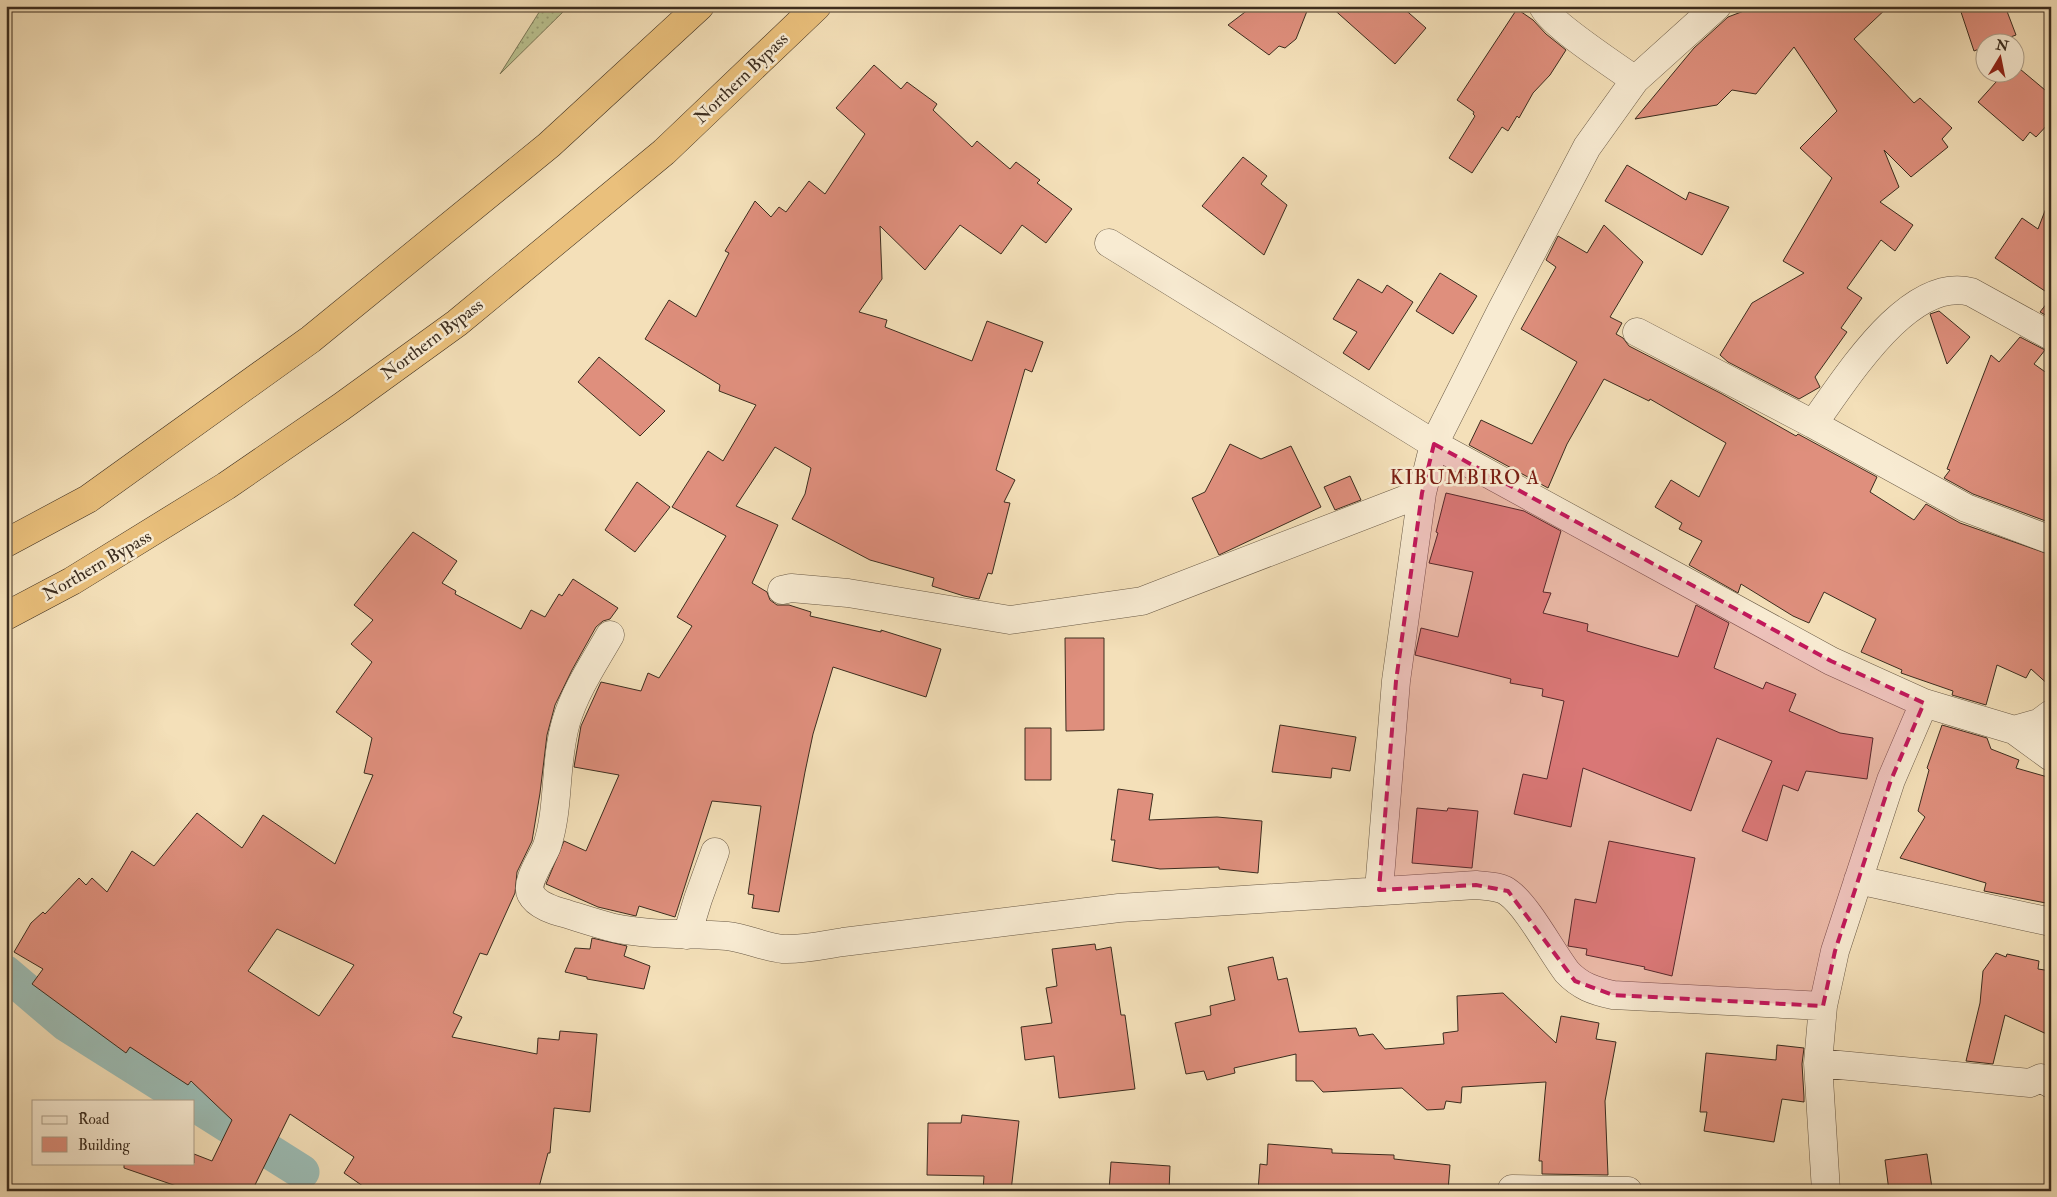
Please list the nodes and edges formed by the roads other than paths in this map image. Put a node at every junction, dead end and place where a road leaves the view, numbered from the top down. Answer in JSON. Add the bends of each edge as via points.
{"nodes":[{"id":1,"x":700,"y":6,"type":"edge"},
{"id":2,"x":816,"y":6,"type":"edge"},
{"id":3,"x":1543,"y":6,"type":"edge"},
{"id":4,"x":1717,"y":6,"type":"edge"},
{"id":5,"x":1635,"y":80,"type":"junction"},
{"id":6,"x":1109,"y":243,"type":"dead end"},
{"id":7,"x":1638,"y":332,"type":"dead end"},
{"id":8,"x":2051,"y":336,"type":"edge"},
{"id":9,"x":1813,"y":424,"type":"junction"},
{"id":10,"x":1434,"y":444,"type":"junction"},
{"id":11,"x":1422,"y":493,"type":"junction"},
{"id":12,"x":2051,"y":540,"type":"edge"},
{"id":13,"x":6,"y":542,"type":"edge"},
{"id":14,"x":782,"y":590,"type":"dead end"},
{"id":15,"x":6,"y":616,"type":"edge"},
{"id":16,"x":610,"y":635,"type":"dead end"},
{"id":17,"x":1924,"y":703,"type":"junction"},
{"id":18,"x":2051,"y":714,"type":"edge"},
{"id":19,"x":2014,"y":730,"type":"junction"},
{"id":20,"x":2051,"y":757,"type":"edge"},
{"id":21,"x":715,"y":852,"type":"dead end"},
{"id":22,"x":1858,"y":880,"type":"junction"},
{"id":23,"x":1380,"y":890,"type":"junction"},
{"id":24,"x":2051,"y":922,"type":"edge"},
{"id":25,"x":687,"y":934,"type":"junction"},
{"id":26,"x":1823,"y":1006,"type":"junction"},
{"id":27,"x":1818,"y":1063,"type":"junction"},
{"id":28,"x":2051,"y":1084,"type":"edge"},
{"id":29,"x":1512,"y":1191,"type":"edge"},
{"id":30,"x":1628,"y":1191,"type":"edge"},
{"id":31,"x":1826,"y":1191,"type":"edge"}],
"edges":[{"from":1,"to":13,"type":"highway","via":[[549,145],[311,339],[88,499]]},
{"from":2,"to":15,"type":"highway","name":"Northern Bypass","via":[[664,152],[457,323],[226,486],[72,581]]},
{"from":3,"to":5,"type":"street","via":[[1545,12],[1560,25]]},
{"from":4,"to":5,"type":"street"},
{"from":5,"to":10,"type":"street","via":[[1583,155]]},
{"from":6,"to":10,"type":"street"},
{"from":7,"to":9,"type":"street"},
{"from":8,"to":9,"type":"street","via":[[1971,292],[1959,288],[1946,290],[1914,305],[1886,330]]},
{"from":9,"to":12,"type":"street","via":[[1966,508]]},
{"from":10,"to":11,"type":"street"},
{"from":10,"to":17,"type":"street","via":[[1831,660]]},
{"from":11,"to":14,"type":"street","via":[[1142,601],[1010,620],[848,594],[791,588]]},
{"from":11,"to":23,"type":"street","via":[[1396,681]]},
{"from":16,"to":25,"type":"street","via":[[582,683],[566,722],[558,758],[552,828],[529,888],[532,896],[551,909],[594,923],[635,931]]},
{"from":17,"to":19,"type":"street"},
{"from":17,"to":22,"type":"street","via":[[1891,780]]},
{"from":18,"to":19,"type":"street","via":[[2039,722]]},
{"from":19,"to":20,"type":"street"},
{"from":21,"to":25,"type":"street"},
{"from":22,"to":24,"type":"street"},
{"from":22,"to":26,"type":"street","via":[[1835,951]]},
{"from":23,"to":25,"type":"street","via":[[1119,908],[784,949],[730,936]]},
{"from":23,"to":26,"type":"street","via":[[1476,885],[1508,892],[1522,905],[1566,972],[1575,981],[1598,992],[1701,1001]]},
{"from":26,"to":27,"type":"street"},
{"from":27,"to":28,"type":"street","via":[[2030,1084],[2041,1078]]},
{"from":27,"to":31,"type":"street"},
{"from":29,"to":30,"type":"street"}]}
